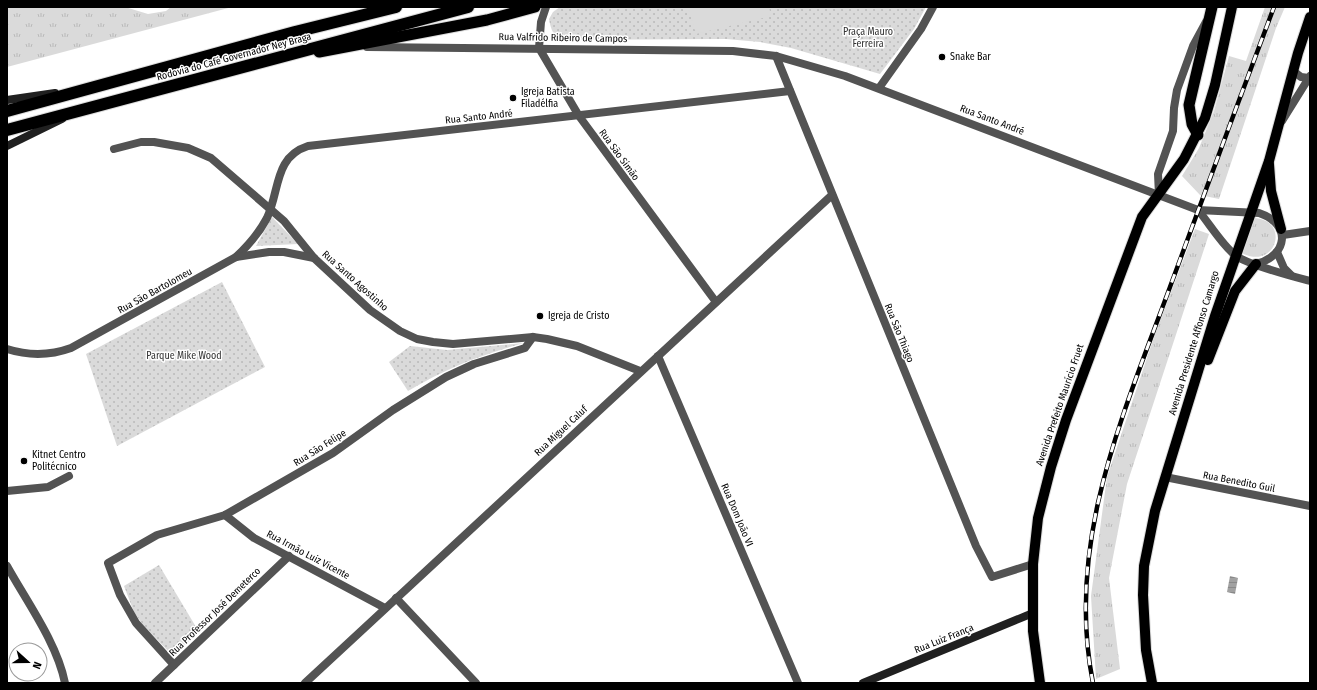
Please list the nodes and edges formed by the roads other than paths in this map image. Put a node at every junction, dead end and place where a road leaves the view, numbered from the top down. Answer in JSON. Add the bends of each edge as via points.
{"nodes":[{"id":1,"x":368,"y":7,"type":"edge"},
{"id":2,"x":396,"y":7,"type":"edge"},
{"id":3,"x":468,"y":7,"type":"edge"},
{"id":4,"x":535,"y":7,"type":"edge"},
{"id":5,"x":546,"y":7,"type":"edge"},
{"id":6,"x":933,"y":7,"type":"edge"},
{"id":7,"x":1232,"y":7,"type":"edge"},
{"id":8,"x":1211,"y":10,"type":"edge"},
{"id":9,"x":1310,"y":17,"type":"edge"},
{"id":10,"x":295,"y":32,"type":"junction"},
{"id":11,"x":350,"y":46,"type":"junction"},
{"id":12,"x":539,"y":48,"type":"junction"},
{"id":13,"x":776,"y":56,"type":"junction"},
{"id":14,"x":267,"y":60,"type":"junction"},
{"id":15,"x":1293,"y":71,"type":"junction"},
{"id":16,"x":1310,"y":77,"type":"edge"},
{"id":17,"x":90,"y":88,"type":"junction"},
{"id":18,"x":879,"y":88,"type":"junction"},
{"id":19,"x":790,"y":91,"type":"junction"},
{"id":20,"x":7,"y":100,"type":"edge"},
{"id":21,"x":82,"y":110,"type":"junction"},
{"id":22,"x":7,"y":111,"type":"edge"},
{"id":23,"x":579,"y":116,"type":"junction"},
{"id":24,"x":1277,"y":129,"type":"junction"},
{"id":25,"x":7,"y":130,"type":"edge"},
{"id":26,"x":1198,"y":135,"type":"junction"},
{"id":27,"x":7,"y":146,"type":"edge"},
{"id":28,"x":114,"y":148,"type":"dead end"},
{"id":29,"x":1269,"y":161,"type":"junction"},
{"id":30,"x":832,"y":195,"type":"junction"},
{"id":31,"x":1159,"y":195,"type":"junction"},
{"id":32,"x":270,"y":208,"type":"junction"},
{"id":33,"x":1198,"y":210,"type":"junction"},
{"id":34,"x":1250,"y":213,"type":"junction"},
{"id":35,"x":1310,"y":231,"type":"edge"},
{"id":36,"x":1282,"y":232,"type":"junction"},
{"id":37,"x":1277,"y":252,"type":"junction"},
{"id":38,"x":1235,"y":255,"type":"junction"},
{"id":39,"x":236,"y":257,"type":"junction"},
{"id":40,"x":314,"y":258,"type":"junction"},
{"id":41,"x":1256,"y":264,"type":"junction"},
{"id":42,"x":1293,"y":277,"type":"junction"},
{"id":43,"x":1310,"y":281,"type":"edge"},
{"id":44,"x":716,"y":302,"type":"junction"},
{"id":45,"x":533,"y":338,"type":"junction"},
{"id":46,"x":7,"y":349,"type":"edge"},
{"id":47,"x":658,"y":356,"type":"junction"},
{"id":48,"x":640,"y":371,"type":"junction"},
{"id":49,"x":1175,"y":446,"type":"junction"},
{"id":50,"x":69,"y":476,"type":"dead end"},
{"id":51,"x":1165,"y":477,"type":"junction"},
{"id":52,"x":7,"y":491,"type":"edge"},
{"id":53,"x":1310,"y":506,"type":"edge"},
{"id":54,"x":225,"y":515,"type":"junction"},
{"id":55,"x":288,"y":556,"type":"junction"},
{"id":56,"x":1033,"y":564,"type":"junction"},
{"id":57,"x":7,"y":566,"type":"edge"},
{"id":58,"x":396,"y":598,"type":"junction"},
{"id":59,"x":385,"y":608,"type":"junction"},
{"id":60,"x":1033,"y":613,"type":"junction"},
{"id":61,"x":174,"y":665,"type":"junction"},
{"id":62,"x":65,"y":683,"type":"edge"},
{"id":63,"x":155,"y":683,"type":"edge"},
{"id":64,"x":305,"y":683,"type":"edge"},
{"id":65,"x":476,"y":683,"type":"edge"},
{"id":66,"x":798,"y":683,"type":"edge"},
{"id":67,"x":863,"y":683,"type":"edge"},
{"id":68,"x":1040,"y":683,"type":"edge"},
{"id":69,"x":1152,"y":683,"type":"edge"}],
"edges":[{"from":1,"to":10,"type":"highway"},
{"from":2,"to":10,"type":"highway","name":"Rodovia do Café Governador Ney Braga"},
{"from":3,"to":14,"type":"highway","name":"Rodovia do Café Governador Ney Braga"},
{"from":4,"to":11,"type":"highway","via":[[487,20]]},
{"from":5,"to":12,"type":"street","via":[[541,22]]},
{"from":6,"to":18,"type":"street","via":[[921,30]]},
{"from":7,"to":26,"type":"main road","name":"Avenida Prefeito Maurício Fruet","via":[[1211,102]]},
{"from":8,"to":26,"type":"highway","via":[[1189,105],[1192,124]]},
{"from":8,"to":31,"type":"street","via":[[1193,46],[1175,98],[1174,131],[1158,174]]},
{"from":9,"to":15,"type":"main road","name":"Avenida Presidente Affonso Camargo"},
{"from":10,"to":17,"type":"highway","name":"Rodovia do Café Governador Ney Braga"},
{"from":11,"to":12,"type":"street","name":"Rua Valfrido Ribeiro de Campos"},
{"from":11,"to":14,"type":"highway"},
{"from":12,"to":13,"type":"street","name":"Rua Valfrido Ribeiro de Campos","via":[[733,51]]},
{"from":12,"to":23,"type":"street","name":"Rua São Simão"},
{"from":13,"to":18,"type":"street","name":"Rua Santo André"},
{"from":13,"to":19,"type":"street","name":"Rua São Thiago"},
{"from":14,"to":21,"type":"highway","name":"Rodovia do Café Governador Ney Braga"},
{"from":15,"to":16,"type":"street","via":[[1301,77]]},
{"from":15,"to":24,"type":"main road","name":"Avenida Presidente Affonso Camargo"},
{"from":16,"to":24,"type":"street"},
{"from":17,"to":20,"type":"main road"},
{"from":17,"to":22,"type":"highway","name":"Rodovia do Café Governador Ney Braga"},
{"from":18,"to":31,"type":"street","name":"Rua Santo André"},
{"from":19,"to":23,"type":"street","name":"Rua Santo André"},
{"from":19,"to":30,"type":"street","name":"Rua São Thiago"},
{"from":21,"to":25,"type":"highway","name":"Rodovia do Café Governador Ney Braga"},
{"from":21,"to":27,"type":"main road"},
{"from":23,"to":32,"type":"street","name":"Rua Santo André","via":[[308,146],[294,152],[283,164]]},
{"from":23,"to":44,"type":"street","name":"Rua São Simão"},
{"from":24,"to":29,"type":"main road","name":"Avenida Presidente Affonso Camargo"},
{"from":26,"to":31,"type":"main road","name":"Avenida Prefeito Maurício Fruet","via":[[1181,165]]},
{"from":28,"to":32,"type":"street","name":"Rua Santo Agostinho","via":[[154,142],[188,148],[216,162]]},
{"from":29,"to":34,"type":"main road","name":"Avenida Presidente Affonso Camargo"},
{"from":29,"to":36,"type":"main road","via":[[1271,191]]},
{"from":30,"to":44,"type":"street","name":"Rua Miguel Caluf"},
{"from":30,"to":56,"type":"street","name":"Rua São Thiago","via":[[972,537],[992,577]]},
{"from":31,"to":33,"type":"street","name":"Rua Santo André"},
{"from":31,"to":56,"type":"main road","name":"Avenida Prefeito Maurício Fruet","via":[[1142,217],[1057,445],[1038,518]]},
{"from":32,"to":39,"type":"street","name":"Rua Santo André","via":[[255,238]]},
{"from":32,"to":40,"type":"street","name":"Rua Santo Agostinho","via":[[295,232]]},
{"from":33,"to":34,"type":"street","name":"Rua Santo André"},
{"from":33,"to":38,"type":"street","name":"Rua Santo André"},
{"from":34,"to":36,"type":"street","via":[[1268,216]]},
{"from":34,"to":38,"type":"main road","name":"Avenida Presidente Affonso Camargo"},
{"from":35,"to":36,"type":"street"},
{"from":36,"to":37,"type":"street"},
{"from":37,"to":41,"type":"street","via":[[1271,258]]},
{"from":37,"to":42,"type":"street","via":[[1284,268]]},
{"from":38,"to":41,"type":"street"},
{"from":38,"to":49,"type":"main road","name":"Avenida Presidente Affonso Camargo"},
{"from":39,"to":40,"type":"street","name":"Rua São Bartolomeu","via":[[284,252]]},
{"from":39,"to":46,"type":"street","name":"Rua São Bartolomeu","via":[[71,348],[44,355]]},
{"from":40,"to":45,"type":"street","name":"Rua Santo Agostinho","via":[[380,318],[417,339],[453,344]]},
{"from":41,"to":42,"type":"street"},
{"from":41,"to":49,"type":"main road","via":[[1235,291],[1230,302]]},
{"from":42,"to":43,"type":"street"},
{"from":44,"to":47,"type":"street","name":"Rua Miguel Caluf"},
{"from":45,"to":48,"type":"street","name":"Rua Santo Agostinho","via":[[562,341]]},
{"from":45,"to":54,"type":"street","name":"Rua São Felipe","via":[[525,348],[486,360],[446,377],[393,410],[333,454]]},
{"from":47,"to":48,"type":"street","name":"Rua Miguel Caluf"},
{"from":47,"to":66,"type":"street","name":"Rua Dom João VI"},
{"from":48,"to":58,"type":"street","name":"Rua Miguel Caluf"},
{"from":49,"to":51,"type":"main road","name":"Avenida Presidente Affonso Camargo"},
{"from":50,"to":52,"type":"street","via":[[48,487]]},
{"from":51,"to":53,"type":"street","name":"Rua Benedito Guil"},
{"from":51,"to":69,"type":"main road","name":"Avenida Presidente Affonso Camargo","via":[[1148,538],[1144,566],[1143,621]]},
{"from":54,"to":55,"type":"street","name":"Rua Irmão Luiz Vicente","via":[[245,532]]},
{"from":54,"to":61,"type":"street","name":"Rua São Felipe","via":[[157,535],[108,563],[120,595],[136,623]]},
{"from":55,"to":59,"type":"street","name":"Rua Irmão Luiz Vicente"},
{"from":55,"to":61,"type":"street","name":"Rua Professor José Demeterco"},
{"from":56,"to":60,"type":"main road","name":"Avenida Prefeito Maurício Fruet"},
{"from":57,"to":62,"type":"street","via":[[60,662]]},
{"from":58,"to":59,"type":"street","name":"Rua Miguel Caluf"},
{"from":58,"to":65,"type":"street"},
{"from":59,"to":64,"type":"street","name":"Rua Miguel Caluf"},
{"from":60,"to":67,"type":"main road","name":"Rua Luiz França"},
{"from":60,"to":68,"type":"main road","name":"Avenida Prefeito Maurício Fruet"},
{"from":61,"to":63,"type":"street","name":"Rua Professor José Demeterco"}]}
